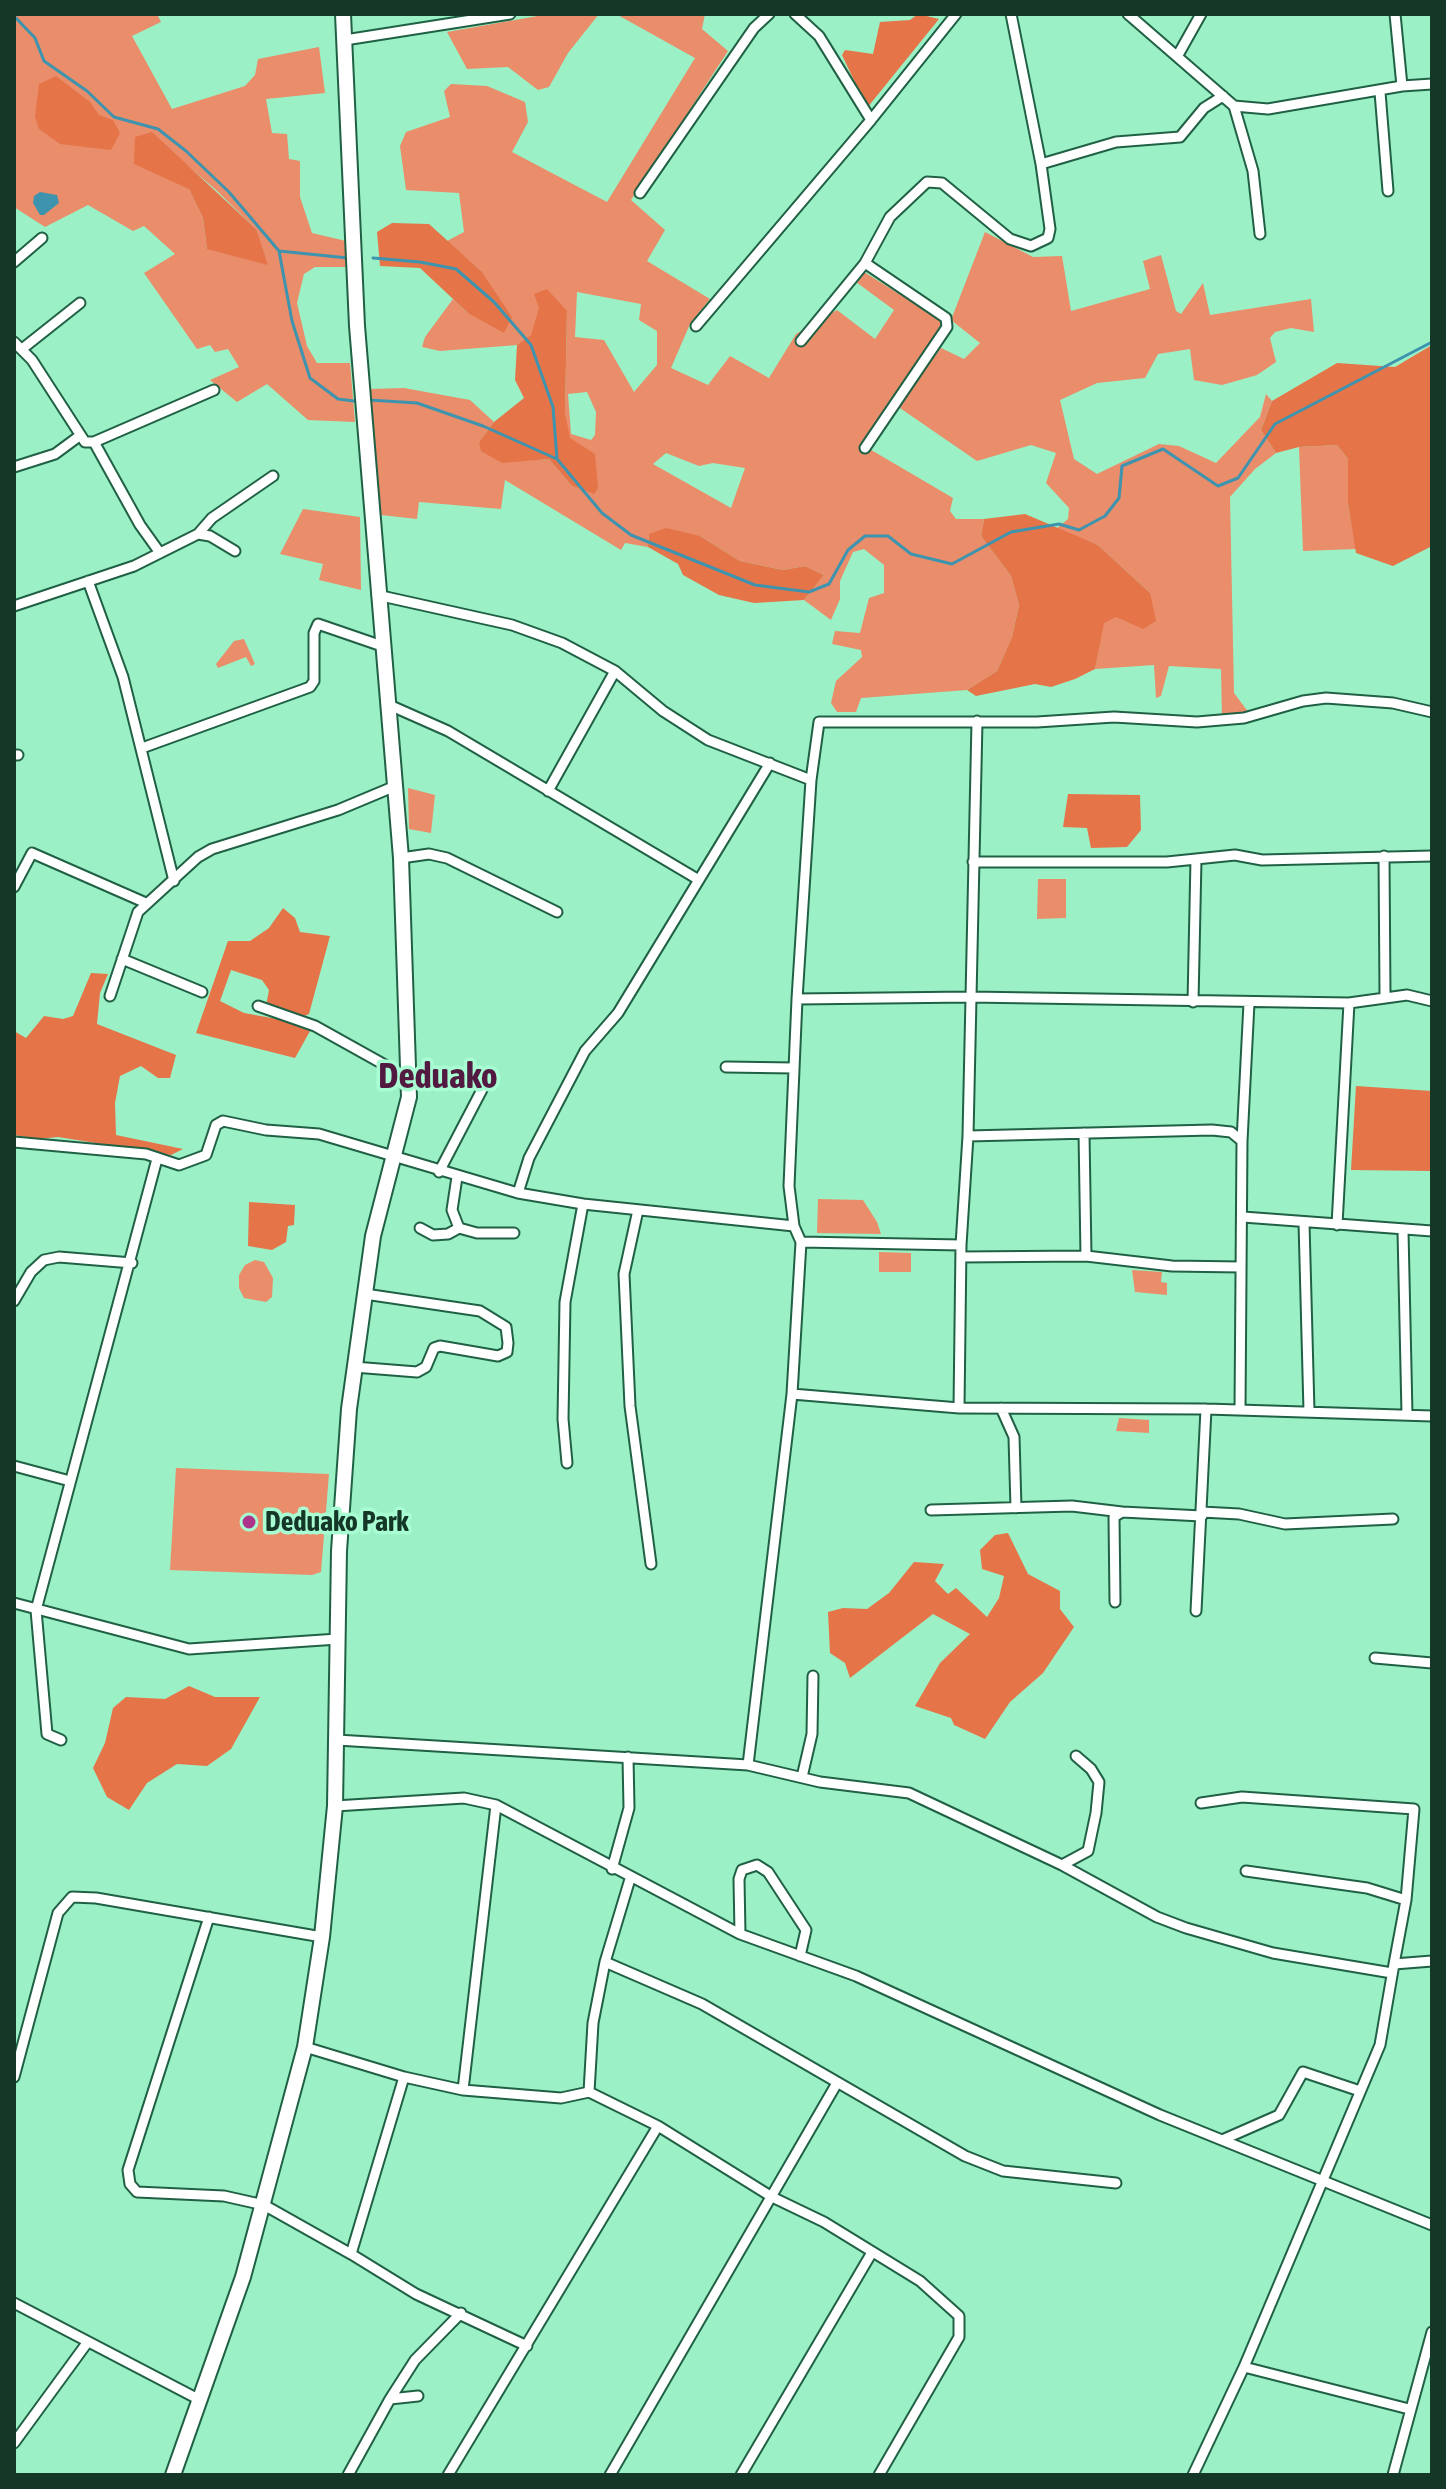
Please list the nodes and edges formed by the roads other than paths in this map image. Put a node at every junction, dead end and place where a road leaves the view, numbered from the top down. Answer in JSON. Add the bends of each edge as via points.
{"nodes":[{"id":1,"x":343,"y":14,"type":"edge"},
{"id":2,"x":510,"y":14,"type":"edge"},
{"id":3,"x":769,"y":14,"type":"edge"},
{"id":4,"x":795,"y":14,"type":"edge"},
{"id":5,"x":956,"y":14,"type":"edge"},
{"id":6,"x":1011,"y":14,"type":"edge"},
{"id":7,"x":1128,"y":14,"type":"edge"},
{"id":8,"x":1201,"y":14,"type":"edge"},
{"id":9,"x":1395,"y":14,"type":"edge"},
{"id":10,"x":345,"y":40,"type":"junction"},
{"id":11,"x":1178,"y":55,"type":"junction"},
{"id":12,"x":1432,"y":84,"type":"edge"},
{"id":13,"x":1402,"y":86,"type":"junction"},
{"id":14,"x":1380,"y":92,"type":"junction"},
{"id":15,"x":1223,"y":96,"type":"junction"},
{"id":16,"x":1234,"y":106,"type":"junction"},
{"id":17,"x":871,"y":120,"type":"junction"},
{"id":18,"x":1041,"y":164,"type":"junction"},
{"id":19,"x":1388,"y":191,"type":"dead end"},
{"id":20,"x":640,"y":193,"type":"dead end"},
{"id":21,"x":1260,"y":234,"type":"dead end"},
{"id":22,"x":42,"y":238,"type":"dead end"},
{"id":23,"x":14,"y":262,"type":"edge"},
{"id":24,"x":865,"y":263,"type":"junction"},
{"id":25,"x":80,"y":303,"type":"dead end"},
{"id":26,"x":696,"y":326,"type":"dead end"},
{"id":27,"x":801,"y":341,"type":"dead end"},
{"id":28,"x":18,"y":345,"type":"edge"},
{"id":29,"x":214,"y":390,"type":"dead end"},
{"id":30,"x":78,"y":437,"type":"junction"},
{"id":31,"x":94,"y":442,"type":"junction"},
{"id":32,"x":865,"y":448,"type":"dead end"},
{"id":33,"x":14,"y":467,"type":"edge"},
{"id":34,"x":273,"y":476,"type":"dead end"},
{"id":35,"x":198,"y":534,"type":"junction"},
{"id":36,"x":235,"y":551,"type":"dead end"},
{"id":37,"x":160,"y":553,"type":"junction"},
{"id":38,"x":88,"y":581,"type":"junction"},
{"id":39,"x":377,"y":595,"type":"junction"},
{"id":40,"x":14,"y":606,"type":"edge"},
{"id":41,"x":382,"y":646,"type":"junction"},
{"id":42,"x":615,"y":671,"type":"junction"},
{"id":43,"x":387,"y":704,"type":"junction"},
{"id":44,"x":1432,"y":712,"type":"edge"},
{"id":45,"x":977,"y":721,"type":"junction"},
{"id":46,"x":142,"y":748,"type":"junction"},
{"id":47,"x":770,"y":763,"type":"junction"},
{"id":48,"x":811,"y":780,"type":"junction"},
{"id":49,"x":393,"y":787,"type":"junction"},
{"id":50,"x":548,"y":791,"type":"junction"},
{"id":51,"x":1384,"y":856,"type":"junction"},
{"id":52,"x":1432,"y":856,"type":"edge"},
{"id":53,"x":401,"y":858,"type":"junction"},
{"id":54,"x":1196,"y":859,"type":"junction"},
{"id":55,"x":973,"y":862,"type":"junction"},
{"id":56,"x":699,"y":880,"type":"junction"},
{"id":57,"x":174,"y":881,"type":"junction"},
{"id":58,"x":14,"y":887,"type":"edge"},
{"id":59,"x":146,"y":903,"type":"junction"},
{"id":60,"x":557,"y":912,"type":"dead end"},
{"id":61,"x":122,"y":959,"type":"junction"},
{"id":62,"x":202,"y":992,"type":"dead end"},
{"id":63,"x":1385,"y":995,"type":"junction"},
{"id":64,"x":110,"y":996,"type":"dead end"},
{"id":65,"x":970,"y":997,"type":"junction"},
{"id":66,"x":797,"y":999,"type":"junction"},
{"id":67,"x":1432,"y":1001,"type":"edge"},
{"id":68,"x":1193,"y":1002,"type":"junction"},
{"id":69,"x":1249,"y":1003,"type":"junction"},
{"id":70,"x":1349,"y":1003,"type":"junction"},
{"id":71,"x":258,"y":1006,"type":"dead end"},
{"id":72,"x":726,"y":1067,"type":"dead end"},
{"id":73,"x":794,"y":1068,"type":"junction"},
{"id":74,"x":410,"y":1079,"type":"junction"},
{"id":75,"x":486,"y":1082,"type":"dead end"},
{"id":76,"x":1084,"y":1133,"type":"junction"},
{"id":77,"x":968,"y":1136,"type":"junction"},
{"id":78,"x":1242,"y":1141,"type":"junction"},
{"id":79,"x":14,"y":1142,"type":"edge"},
{"id":80,"x":396,"y":1155,"type":"junction"},
{"id":81,"x":157,"y":1159,"type":"junction"},
{"id":82,"x":439,"y":1172,"type":"junction"},
{"id":83,"x":457,"y":1177,"type":"junction"},
{"id":84,"x":518,"y":1193,"type":"junction"},
{"id":85,"x":583,"y":1204,"type":"junction"},
{"id":86,"x":638,"y":1210,"type":"junction"},
{"id":87,"x":1243,"y":1217,"type":"junction"},
{"id":88,"x":1304,"y":1223,"type":"junction"},
{"id":89,"x":1337,"y":1225,"type":"junction"},
{"id":90,"x":794,"y":1226,"type":"junction"},
{"id":91,"x":420,"y":1228,"type":"dead end"},
{"id":92,"x":459,"y":1228,"type":"junction"},
{"id":93,"x":1403,"y":1231,"type":"junction"},
{"id":94,"x":1432,"y":1231,"type":"edge"},
{"id":95,"x":514,"y":1233,"type":"dead end"},
{"id":96,"x":801,"y":1242,"type":"junction"},
{"id":97,"x":961,"y":1245,"type":"junction"},
{"id":98,"x":1086,"y":1256,"type":"junction"},
{"id":99,"x":961,"y":1257,"type":"junction"},
{"id":100,"x":132,"y":1263,"type":"junction"},
{"id":101,"x":1241,"y":1267,"type":"junction"},
{"id":102,"x":365,"y":1294,"type":"junction"},
{"id":103,"x":14,"y":1301,"type":"edge"},
{"id":104,"x":354,"y":1367,"type":"junction"},
{"id":105,"x":792,"y":1394,"type":"junction"},
{"id":106,"x":959,"y":1408,"type":"junction"},
{"id":107,"x":1001,"y":1408,"type":"junction"},
{"id":108,"x":1206,"y":1409,"type":"junction"},
{"id":109,"x":1240,"y":1410,"type":"junction"},
{"id":110,"x":1309,"y":1411,"type":"junction"},
{"id":111,"x":1407,"y":1415,"type":"junction"},
{"id":112,"x":1432,"y":1416,"type":"edge"},
{"id":113,"x":567,"y":1463,"type":"dead end"},
{"id":114,"x":14,"y":1466,"type":"edge"},
{"id":115,"x":70,"y":1481,"type":"junction"},
{"id":116,"x":1016,"y":1508,"type":"junction"},
{"id":117,"x":931,"y":1510,"type":"dead end"},
{"id":118,"x":1122,"y":1512,"type":"junction"},
{"id":119,"x":1202,"y":1514,"type":"junction"},
{"id":120,"x":1393,"y":1519,"type":"dead end"},
{"id":121,"x":651,"y":1564,"type":"dead end"},
{"id":122,"x":1115,"y":1602,"type":"dead end"},
{"id":123,"x":14,"y":1603,"type":"edge"},
{"id":124,"x":36,"y":1610,"type":"junction"},
{"id":125,"x":1196,"y":1611,"type":"dead end"},
{"id":126,"x":338,"y":1639,"type":"junction"},
{"id":127,"x":1375,"y":1658,"type":"dead end"},
{"id":128,"x":1432,"y":1663,"type":"edge"},
{"id":129,"x":813,"y":1676,"type":"dead end"},
{"id":130,"x":61,"y":1740,"type":"dead end"},
{"id":131,"x":337,"y":1740,"type":"junction"},
{"id":132,"x":1076,"y":1756,"type":"dead end"},
{"id":133,"x":628,"y":1757,"type":"junction"},
{"id":134,"x":748,"y":1765,"type":"junction"},
{"id":135,"x":802,"y":1777,"type":"junction"},
{"id":136,"x":1201,"y":1803,"type":"dead end"},
{"id":137,"x":496,"y":1805,"type":"junction"},
{"id":138,"x":335,"y":1806,"type":"junction"},
{"id":139,"x":1062,"y":1865,"type":"junction"},
{"id":140,"x":612,"y":1869,"type":"junction"},
{"id":141,"x":1246,"y":1871,"type":"dead end"},
{"id":142,"x":630,"y":1879,"type":"junction"},
{"id":143,"x":1406,"y":1900,"type":"junction"},
{"id":144,"x":209,"y":1917,"type":"junction"},
{"id":145,"x":740,"y":1934,"type":"junction"},
{"id":146,"x":322,"y":1937,"type":"junction"},
{"id":147,"x":800,"y":1956,"type":"junction"},
{"id":148,"x":1432,"y":1961,"type":"edge"},
{"id":149,"x":605,"y":1962,"type":"junction"},
{"id":150,"x":1393,"y":1968,"type":"junction"},
{"id":151,"x":305,"y":2047,"type":"junction"},
{"id":152,"x":14,"y":2077,"type":"edge"},
{"id":153,"x":404,"y":2077,"type":"junction"},
{"id":154,"x":837,"y":2083,"type":"junction"},
{"id":155,"x":463,"y":2090,"type":"junction"},
{"id":156,"x":1360,"y":2091,"type":"junction"},
{"id":157,"x":589,"y":2092,"type":"junction"},
{"id":158,"x":658,"y":2126,"type":"junction"},
{"id":159,"x":1222,"y":2140,"type":"junction"},
{"id":160,"x":1323,"y":2182,"type":"junction"},
{"id":161,"x":1116,"y":2183,"type":"dead end"},
{"id":162,"x":772,"y":2197,"type":"junction"},
{"id":163,"x":264,"y":2205,"type":"junction"},
{"id":164,"x":1432,"y":2225,"type":"edge"},
{"id":165,"x":351,"y":2254,"type":"junction"},
{"id":166,"x":871,"y":2254,"type":"junction"},
{"id":167,"x":14,"y":2303,"type":"edge"},
{"id":168,"x":461,"y":2313,"type":"junction"},
{"id":169,"x":1432,"y":2332,"type":"edge"},
{"id":170,"x":87,"y":2343,"type":"junction"},
{"id":171,"x":527,"y":2346,"type":"junction"},
{"id":172,"x":1244,"y":2367,"type":"junction"},
{"id":173,"x":418,"y":2396,"type":"dead end"},
{"id":174,"x":390,"y":2399,"type":"junction"},
{"id":175,"x":200,"y":2400,"type":"junction"},
{"id":176,"x":1409,"y":2409,"type":"junction"},
{"id":177,"x":14,"y":2443,"type":"edge"},
{"id":178,"x":173,"y":2475,"type":"edge"},
{"id":179,"x":348,"y":2475,"type":"edge"},
{"id":180,"x":448,"y":2475,"type":"edge"},
{"id":181,"x":610,"y":2475,"type":"edge"},
{"id":182,"x":741,"y":2475,"type":"edge"},
{"id":183,"x":879,"y":2475,"type":"edge"},
{"id":184,"x":1193,"y":2475,"type":"edge"},
{"id":185,"x":1393,"y":2475,"type":"edge"}],
"edges":[{"from":1,"to":10,"type":"street"},
{"from":2,"to":10,"type":"street"},
{"from":3,"to":20,"type":"street"},
{"from":4,"to":17,"type":"street","via":[[819,36]]},
{"from":5,"to":17,"type":"street"},
{"from":6,"to":18,"type":"street"},
{"from":7,"to":11,"type":"street"},
{"from":8,"to":11,"type":"street"},
{"from":9,"to":13,"type":"street"},
{"from":10,"to":39,"type":"street","via":[[357,326]]},
{"from":11,"to":15,"type":"street"},
{"from":12,"to":13,"type":"street"},
{"from":13,"to":14,"type":"street"},
{"from":14,"to":16,"type":"street","via":[[1268,109]]},
{"from":14,"to":19,"type":"street"},
{"from":15,"to":16,"type":"street"},
{"from":15,"to":18,"type":"street","via":[[1204,108],[1180,137],[1116,142]]},
{"from":16,"to":21,"type":"street","via":[[1255,180]]},
{"from":17,"to":26,"type":"street"},
{"from":18,"to":24,"type":"street","via":[[1050,229],[1044,242],[1031,246],[1010,239],[942,183],[932,181],[890,217]]},
{"from":22,"to":23,"type":"street"},
{"from":24,"to":27,"type":"street"},
{"from":24,"to":32,"type":"street","via":[[946,318],[947,327]]},
{"from":25,"to":28,"type":"street"},
{"from":28,"to":30,"type":"street","via":[[75,425]]},
{"from":29,"to":31,"type":"street"},
{"from":30,"to":31,"type":"street"},
{"from":30,"to":33,"type":"street","via":[[55,454]]},
{"from":31,"to":37,"type":"street"},
{"from":34,"to":35,"type":"street","via":[[212,518]]},
{"from":35,"to":36,"type":"street"},
{"from":35,"to":37,"type":"street"},
{"from":37,"to":38,"type":"street"},
{"from":38,"to":40,"type":"street"},
{"from":38,"to":46,"type":"street"},
{"from":39,"to":41,"type":"street"},
{"from":39,"to":42,"type":"street","via":[[512,625]]},
{"from":41,"to":43,"type":"street"},
{"from":41,"to":46,"type":"street","via":[[318,624],[310,687]]},
{"from":42,"to":47,"type":"street","via":[[708,740]]},
{"from":42,"to":50,"type":"street"},
{"from":43,"to":49,"type":"street"},
{"from":43,"to":50,"type":"street","via":[[434,723]]},
{"from":44,"to":45,"type":"street","via":[[1326,698],[1219,721]]},
{"from":45,"to":48,"type":"street","via":[[822,720],[816,729]]},
{"from":45,"to":55,"type":"street"},
{"from":46,"to":57,"type":"street"},
{"from":47,"to":48,"type":"street"},
{"from":47,"to":56,"type":"street"},
{"from":48,"to":66,"type":"street"},
{"from":49,"to":53,"type":"street"},
{"from":49,"to":57,"type":"street","via":[[212,849]]},
{"from":50,"to":56,"type":"street"},
{"from":51,"to":52,"type":"street"},
{"from":51,"to":54,"type":"street"},
{"from":51,"to":63,"type":"street"},
{"from":53,"to":60,"type":"street","via":[[447,858]]},
{"from":53,"to":74,"type":"street"},
{"from":54,"to":55,"type":"street"},
{"from":54,"to":68,"type":"street"},
{"from":55,"to":65,"type":"street"},
{"from":56,"to":84,"type":"street","via":[[618,1013],[585,1051],[529,1158]]},
{"from":57,"to":59,"type":"street"},
{"from":58,"to":59,"type":"street","via":[[32,853]]},
{"from":59,"to":61,"type":"street"},
{"from":61,"to":62,"type":"street"},
{"from":61,"to":64,"type":"street"},
{"from":63,"to":67,"type":"street"},
{"from":63,"to":70,"type":"street"},
{"from":65,"to":66,"type":"street"},
{"from":65,"to":68,"type":"street"},
{"from":65,"to":77,"type":"street"},
{"from":66,"to":73,"type":"street"},
{"from":68,"to":69,"type":"street"},
{"from":69,"to":70,"type":"street"},
{"from":69,"to":78,"type":"street"},
{"from":70,"to":89,"type":"street"},
{"from":71,"to":74,"type":"street","via":[[315,1026]]},
{"from":72,"to":73,"type":"street"},
{"from":73,"to":90,"type":"street","via":[[789,1186]]},
{"from":74,"to":80,"type":"street"},
{"from":75,"to":82,"type":"street"},
{"from":76,"to":77,"type":"street"},
{"from":76,"to":78,"type":"street","via":[[1212,1130],[1231,1132]]},
{"from":76,"to":98,"type":"street"},
{"from":77,"to":97,"type":"street"},
{"from":78,"to":87,"type":"street"},
{"from":79,"to":81,"type":"street"},
{"from":80,"to":81,"type":"street","via":[[305,1131],[223,1121],[201,1158],[179,1165]]},
{"from":80,"to":82,"type":"street"},
{"from":80,"to":102,"type":"street","via":[[376,1221]]},
{"from":81,"to":100,"type":"street"},
{"from":82,"to":83,"type":"street"},
{"from":83,"to":84,"type":"street"},
{"from":83,"to":92,"type":"street","via":[[452,1210]]},
{"from":84,"to":85,"type":"street"},
{"from":85,"to":86,"type":"street"},
{"from":85,"to":113,"type":"street","via":[[565,1302]]},
{"from":86,"to":90,"type":"street"},
{"from":86,"to":121,"type":"street","via":[[624,1274],[630,1406]]},
{"from":87,"to":88,"type":"street"},
{"from":87,"to":101,"type":"street"},
{"from":88,"to":89,"type":"street"},
{"from":88,"to":110,"type":"street"},
{"from":89,"to":93,"type":"street"},
{"from":90,"to":96,"type":"street"},
{"from":91,"to":92,"type":"street","via":[[433,1235]]},
{"from":92,"to":95,"type":"street"},
{"from":93,"to":94,"type":"street"},
{"from":93,"to":111,"type":"street"},
{"from":96,"to":97,"type":"street"},
{"from":96,"to":105,"type":"street"},
{"from":97,"to":99,"type":"street"},
{"from":98,"to":99,"type":"street"},
{"from":98,"to":101,"type":"street"},
{"from":99,"to":106,"type":"street"},
{"from":100,"to":103,"type":"street","via":[[44,1260]]},
{"from":100,"to":115,"type":"street"},
{"from":101,"to":109,"type":"street"},
{"from":102,"to":104,"type":"street"},
{"from":102,"to":104,"type":"street","via":[[480,1311],[506,1327],[507,1352],[498,1356],[440,1346],[417,1372]]},
{"from":104,"to":126,"type":"street","via":[[342,1500]]},
{"from":105,"to":106,"type":"street"},
{"from":105,"to":134,"type":"street"},
{"from":106,"to":107,"type":"street"},
{"from":107,"to":108,"type":"street"},
{"from":107,"to":116,"type":"street","via":[[1014,1437]]},
{"from":108,"to":109,"type":"street"},
{"from":108,"to":119,"type":"street"},
{"from":109,"to":110,"type":"street"},
{"from":110,"to":111,"type":"street"},
{"from":111,"to":112,"type":"street"},
{"from":114,"to":115,"type":"street"},
{"from":115,"to":124,"type":"street"},
{"from":116,"to":117,"type":"street"},
{"from":116,"to":118,"type":"street","via":[[1072,1506]]},
{"from":118,"to":119,"type":"street"},
{"from":118,"to":122,"type":"street","via":[[1111,1526]]},
{"from":119,"to":120,"type":"street","via":[[1239,1514],[1285,1524]]},
{"from":119,"to":125,"type":"street"},
{"from":123,"to":124,"type":"street"},
{"from":124,"to":126,"type":"street","via":[[189,1649]]},
{"from":124,"to":130,"type":"street","via":[[47,1734]]},
{"from":126,"to":131,"type":"street"},
{"from":127,"to":128,"type":"street"},
{"from":129,"to":135,"type":"street","via":[[812,1734]]},
{"from":131,"to":133,"type":"street"},
{"from":131,"to":138,"type":"street"},
{"from":132,"to":139,"type":"street","via":[[1099,1782],[1096,1813],[1088,1851]]},
{"from":133,"to":134,"type":"street"},
{"from":133,"to":140,"type":"street","via":[[629,1808]]},
{"from":134,"to":135,"type":"street"},
{"from":135,"to":139,"type":"street","via":[[909,1793]]},
{"from":136,"to":143,"type":"street","via":[[1242,1797],[1410,1806],[1415,1816]]},
{"from":137,"to":138,"type":"street","via":[[464,1798]]},
{"from":137,"to":140,"type":"street"},
{"from":137,"to":155,"type":"street"},
{"from":138,"to":146,"type":"street"},
{"from":139,"to":150,"type":"street","via":[[1186,1928],[1273,1953]]},
{"from":140,"to":142,"type":"street"},
{"from":141,"to":143,"type":"street","via":[[1367,1888]]},
{"from":142,"to":145,"type":"street"},
{"from":142,"to":149,"type":"street"},
{"from":143,"to":150,"type":"street"},
{"from":144,"to":146,"type":"street"},
{"from":144,"to":152,"type":"street","via":[[72,1897],[58,1913]]},
{"from":144,"to":163,"type":"street","via":[[128,2170],[130,2184],[146,2194],[224,2196]]},
{"from":145,"to":147,"type":"street"},
{"from":145,"to":147,"type":"street","via":[[739,1879],[742,1870],[757,1865],[768,1872],[806,1930]]},
{"from":146,"to":151,"type":"street"},
{"from":147,"to":159,"type":"street","via":[[856,1976]]},
{"from":148,"to":150,"type":"street"},
{"from":149,"to":154,"type":"street","via":[[702,2004]]},
{"from":149,"to":157,"type":"street","via":[[593,2023]]},
{"from":150,"to":156,"type":"street","via":[[1380,2045]]},
{"from":151,"to":153,"type":"street"},
{"from":151,"to":163,"type":"street"},
{"from":153,"to":155,"type":"street"},
{"from":153,"to":165,"type":"street"},
{"from":154,"to":161,"type":"street","via":[[965,2156],[1003,2171]]},
{"from":154,"to":162,"type":"street"},
{"from":155,"to":157,"type":"street","via":[[561,2098]]},
{"from":156,"to":159,"type":"street","via":[[1303,2072],[1279,2115]]},
{"from":156,"to":160,"type":"street"},
{"from":157,"to":158,"type":"street"},
{"from":158,"to":162,"type":"street"},
{"from":158,"to":171,"type":"street"},
{"from":159,"to":160,"type":"street"},
{"from":160,"to":164,"type":"street"},
{"from":160,"to":172,"type":"street"},
{"from":162,"to":166,"type":"street","via":[[824,2222]]},
{"from":162,"to":181,"type":"street"},
{"from":163,"to":165,"type":"street"},
{"from":163,"to":175,"type":"street"},
{"from":165,"to":168,"type":"street","via":[[416,2294]]},
{"from":166,"to":182,"type":"street"},
{"from":166,"to":183,"type":"street","via":[[920,2281],[950,2306],[961,2325],[942,2369]]},
{"from":167,"to":170,"type":"street"},
{"from":168,"to":171,"type":"street"},
{"from":168,"to":174,"type":"street","via":[[415,2360]]},
{"from":169,"to":176,"type":"street"},
{"from":170,"to":175,"type":"street"},
{"from":170,"to":177,"type":"street"},
{"from":171,"to":180,"type":"street"},
{"from":172,"to":176,"type":"street"},
{"from":172,"to":184,"type":"street"},
{"from":173,"to":174,"type":"street"},
{"from":174,"to":179,"type":"street"},
{"from":175,"to":178,"type":"street"},
{"from":176,"to":185,"type":"street"}]}
